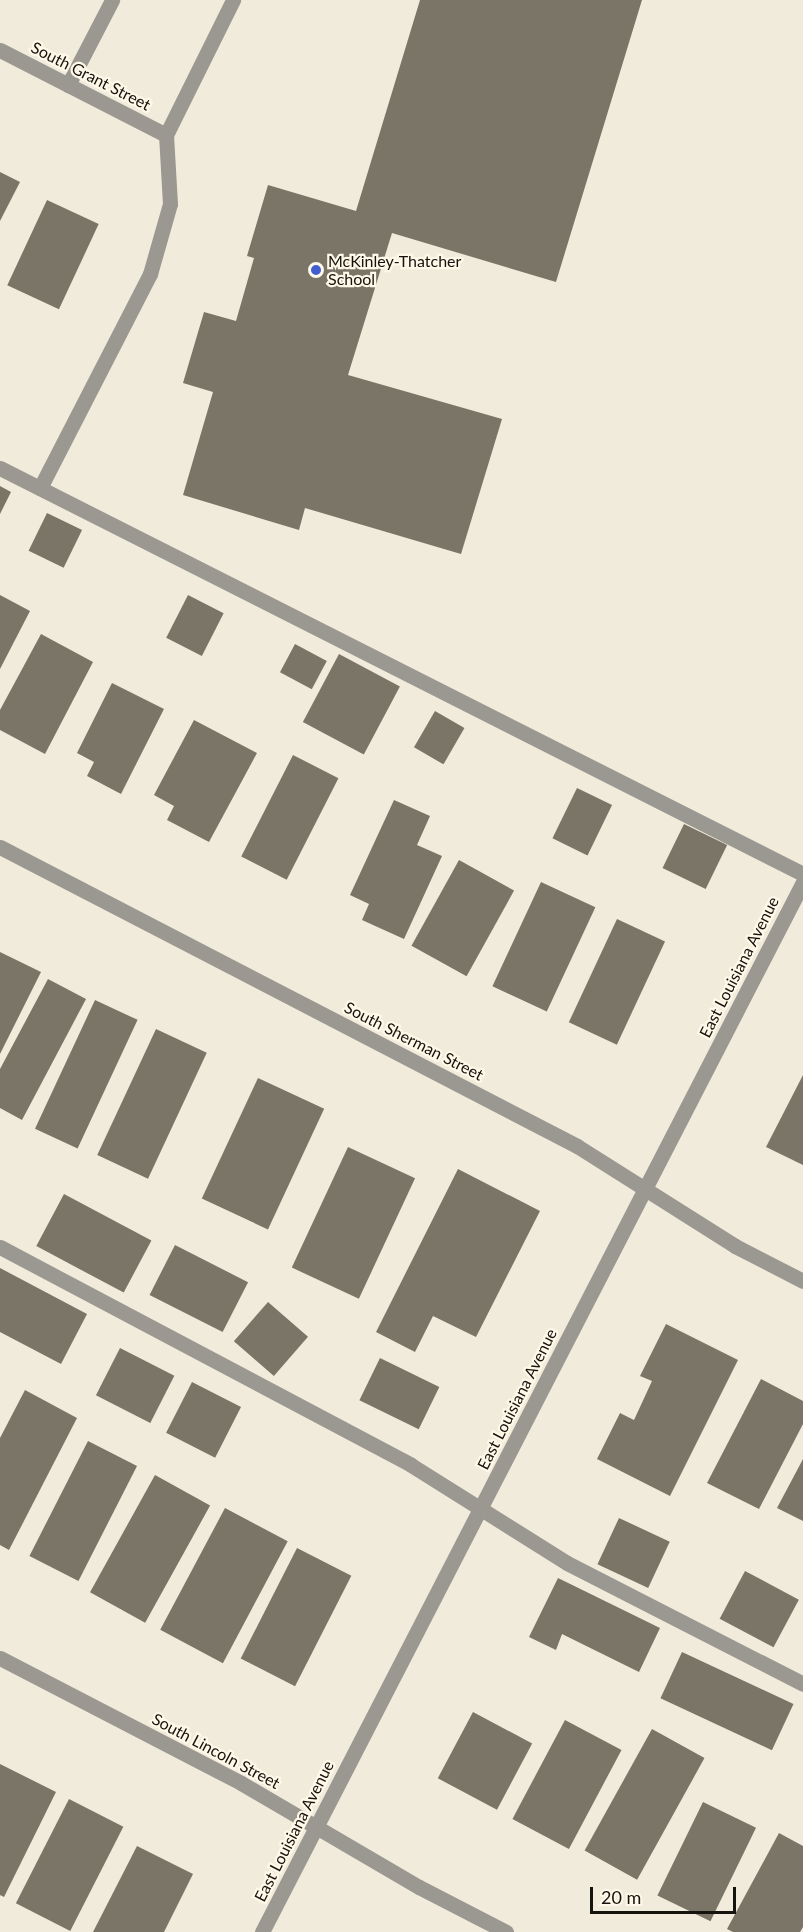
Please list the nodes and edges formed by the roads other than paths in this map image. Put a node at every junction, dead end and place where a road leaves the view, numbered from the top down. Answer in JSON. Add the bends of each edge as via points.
{"nodes":[{"id":1,"x":112,"y":0,"type":"edge"},
{"id":2,"x":233,"y":0,"type":"edge"},
{"id":3,"x":0,"y":50,"type":"edge"},
{"id":4,"x":68,"y":85,"type":"junction"},
{"id":5,"x":166,"y":135,"type":"junction"},
{"id":6,"x":0,"y":468,"type":"edge"},
{"id":7,"x":40,"y":488,"type":"junction"},
{"id":8,"x":0,"y":847,"type":"edge"},
{"id":9,"x":803,"y":874,"type":"edge"},
{"id":10,"x":803,"y":882,"type":"edge"},
{"id":11,"x":644,"y":1191,"type":"junction"},
{"id":12,"x":0,"y":1247,"type":"edge"},
{"id":13,"x":803,"y":1281,"type":"edge"},
{"id":14,"x":481,"y":1508,"type":"junction"},
{"id":15,"x":0,"y":1658,"type":"edge"},
{"id":16,"x":803,"y":1684,"type":"edge"},
{"id":17,"x":317,"y":1827,"type":"junction"},
{"id":18,"x":262,"y":1932,"type":"edge"},
{"id":19,"x":506,"y":1932,"type":"edge"}],
"edges":[{"from":1,"to":4,"type":"street"},
{"from":2,"to":5,"type":"street"},
{"from":3,"to":4,"type":"street","name":"South Grant Street"},
{"from":4,"to":5,"type":"street","name":"South Grant Street"},
{"from":5,"to":7,"type":"street","via":[[170,204],[150,274]]},
{"from":6,"to":7,"type":"street"},
{"from":7,"to":9,"type":"street"},
{"from":8,"to":11,"type":"street","name":"South Sherman Street","via":[[577,1146]]},
{"from":10,"to":11,"type":"street","name":"East Louisiana Avenue"},
{"from":11,"to":13,"type":"street","name":"South Sherman Street"},
{"from":11,"to":14,"type":"street","name":"East Louisiana Avenue"},
{"from":12,"to":14,"type":"street","via":[[411,1465]]},
{"from":14,"to":16,"type":"street","via":[[567,1563]]},
{"from":14,"to":17,"type":"street","name":"East Louisiana Avenue"},
{"from":15,"to":17,"type":"street","name":"South Lincoln Street"},
{"from":17,"to":18,"type":"street","name":"East Louisiana Avenue"},
{"from":17,"to":19,"type":"street","name":"South Lincoln Street"}]}
